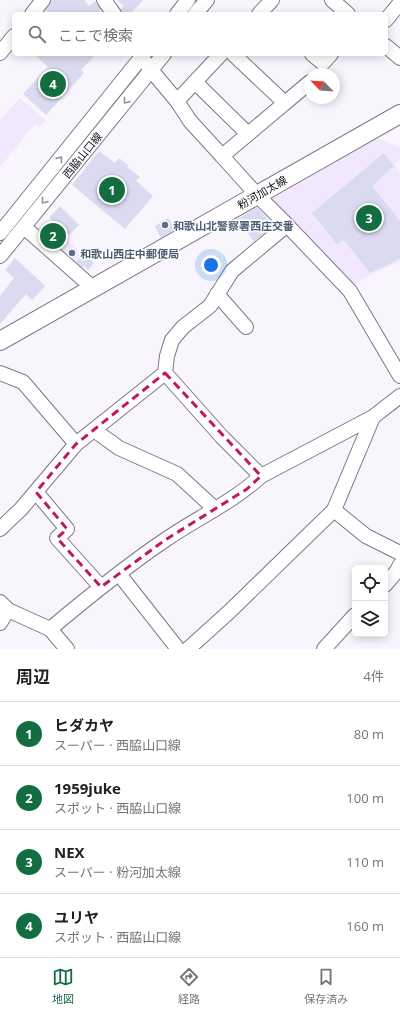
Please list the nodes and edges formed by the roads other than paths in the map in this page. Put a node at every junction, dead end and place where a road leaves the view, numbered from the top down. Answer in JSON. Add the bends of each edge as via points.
{"nodes":[{"id":1,"x":43,"y":0,"type":"edge"},
{"id":2,"x":104,"y":0,"type":"edge"},
{"id":3,"x":188,"y":0,"type":"edge"},
{"id":4,"x":207,"y":0,"type":"edge"},
{"id":5,"x":272,"y":0,"type":"edge"},
{"id":6,"x":332,"y":0,"type":"edge"},
{"id":7,"x":400,"y":3,"type":"edge"},
{"id":8,"x":34,"y":12,"type":"edge"},
{"id":9,"x":113,"y":12,"type":"edge"},
{"id":10,"x":179,"y":12,"type":"edge"},
{"id":11,"x":197,"y":12,"type":"edge"},
{"id":12,"x":262,"y":12,"type":"edge"},
{"id":13,"x":346,"y":12,"type":"edge"},
{"id":14,"x":388,"y":18,"type":"edge"},
{"id":15,"x":12,"y":38,"type":"edge"},
{"id":16,"x":388,"y":48,"type":"edge"},
{"id":17,"x":0,"y":53,"type":"edge"},
{"id":18,"x":141,"y":56,"type":"edge"},
{"id":19,"x":143,"y":56,"type":"edge"},
{"id":20,"x":162,"y":56,"type":"edge"},
{"id":21,"x":219,"y":56,"type":"edge"},
{"id":22,"x":235,"y":56,"type":"edge"},
{"id":23,"x":314,"y":56,"type":"edge"},
{"id":24,"x":400,"y":58,"type":"edge"},
{"id":25,"x":323,"y":64,"type":"edge"},
{"id":26,"x":151,"y":70,"type":"junction"},
{"id":27,"x":195,"y":82,"type":"junction"},
{"id":28,"x":304,"y":87,"type":"edge"},
{"id":29,"x":177,"y":101,"type":"junction"},
{"id":30,"x":285,"y":103,"type":"junction"},
{"id":31,"x":400,"y":114,"type":"edge"},
{"id":32,"x":248,"y":134,"type":"junction"},
{"id":33,"x":222,"y":156,"type":"junction"},
{"id":34,"x":257,"y":195,"type":"junction"},
{"id":35,"x":287,"y":225,"type":"junction"},
{"id":36,"x":24,"y":227,"type":"junction"},
{"id":37,"x":0,"y":233,"type":"edge"},
{"id":38,"x":0,"y":256,"type":"edge"},
{"id":39,"x":93,"y":288,"type":"junction"},
{"id":40,"x":217,"y":294,"type":"junction"},
{"id":41,"x":246,"y":327,"type":"dead end"},
{"id":42,"x":0,"y":341,"type":"edge"},
{"id":43,"x":0,"y":373,"type":"edge"},
{"id":44,"x":164,"y":373,"type":"junction"},
{"id":45,"x":400,"y":376,"type":"edge"},
{"id":46,"x":400,"y":396,"type":"edge"},
{"id":47,"x":373,"y":417,"type":"junction"},
{"id":48,"x":94,"y":430,"type":"junction"},
{"id":49,"x":76,"y":444,"type":"junction"},
{"id":50,"x":261,"y":476,"type":"junction"},
{"id":51,"x":36,"y":492,"type":"junction"},
{"id":52,"x":214,"y":509,"type":"junction"},
{"id":53,"x":334,"y":510,"type":"junction"},
{"id":54,"x":0,"y":529,"type":"edge"},
{"id":55,"x":400,"y":553,"type":"edge"},
{"id":56,"x":400,"y":565,"type":"edge"},
{"id":57,"x":119,"y":574,"type":"junction"},
{"id":58,"x":388,"y":582,"type":"edge"},
{"id":59,"x":101,"y":587,"type":"junction"},
{"id":60,"x":4,"y":606,"type":"edge"},
{"id":61,"x":352,"y":618,"type":"edge"},
{"id":62,"x":0,"y":623,"type":"edge"},
{"id":63,"x":50,"y":630,"type":"junction"},
{"id":64,"x":67,"y":649,"type":"edge"},
{"id":65,"x":178,"y":649,"type":"edge"},
{"id":66,"x":188,"y":649,"type":"edge"},
{"id":67,"x":324,"y":649,"type":"edge"}],
"edges":[{"from":1,"to":8,"type":"street"},
{"from":2,"to":9,"type":"street"},
{"from":3,"to":10,"type":"street"},
{"from":4,"to":11,"type":"street"},
{"from":5,"to":12,"type":"street"},
{"from":6,"to":13,"type":"street"},
{"from":7,"to":14,"type":"street"},
{"from":15,"to":17,"type":"street"},
{"from":16,"to":24,"type":"street"},
{"from":37,"to":18,"type":"street","name":"西脇山口線","one_way":true},
{"from":19,"to":26,"type":"street"},
{"from":20,"to":26,"type":"street","name":"西脇山口線"},
{"from":21,"to":27,"type":"street"},
{"from":22,"to":30,"type":"street"},
{"from":23,"to":25,"type":"street"},
{"from":26,"to":29,"type":"street"},
{"from":26,"to":36,"type":"street","name":"西脇山口線","one_way":true},
{"from":27,"to":29,"type":"street"},
{"from":27,"to":32,"type":"street"},
{"from":28,"to":30,"type":"street"},
{"from":29,"to":33,"type":"street","via":[[190,121]]},
{"from":30,"to":32,"type":"street"},
{"from":31,"to":34,"type":"main road","name":"粉河加太線"},
{"from":32,"to":33,"type":"street"},
{"from":33,"to":34,"type":"street"},
{"from":34,"to":35,"type":"street"},
{"from":34,"to":39,"type":"main road","name":"粉河加太線"},
{"from":35,"to":40,"type":"street","via":[[232,271]]},
{"from":35,"to":45,"type":"street","via":[[350,291]]},
{"from":36,"to":38,"type":"street","name":"西脇山口線"},
{"from":36,"to":39,"type":"street"},
{"from":39,"to":42,"type":"main road","name":"粉河加太線"},
{"from":40,"to":41,"type":"street"},
{"from":40,"to":44,"type":"street","via":[[210,306],[183,327],[172,340]]},
{"from":43,"to":49,"type":"street","via":[[23,382]]},
{"from":44,"to":48,"type":"street"},
{"from":44,"to":50,"type":"street"},
{"from":46,"to":47,"type":"street"},
{"from":47,"to":50,"type":"street"},
{"from":47,"to":53,"type":"street"},
{"from":48,"to":49,"type":"street"},
{"from":48,"to":52,"type":"street","via":[[119,448],[177,474]]},
{"from":49,"to":51,"type":"street"},
{"from":50,"to":52,"type":"street","via":[[247,489]]},
{"from":51,"to":54,"type":"street"},
{"from":51,"to":59,"type":"street","via":[[67,529],[57,538]]},
{"from":52,"to":57,"type":"street","via":[[165,540]]},
{"from":53,"to":55,"type":"street","via":[[366,536]]},
{"from":53,"to":66,"type":"street"},
{"from":56,"to":58,"type":"street"},
{"from":57,"to":59,"type":"street"},
{"from":57,"to":65,"type":"street"},
{"from":59,"to":63,"type":"street"},
{"from":60,"to":62,"type":"street"},
{"from":60,"to":63,"type":"street"},
{"from":61,"to":67,"type":"street"},
{"from":63,"to":64,"type":"street"}]}
